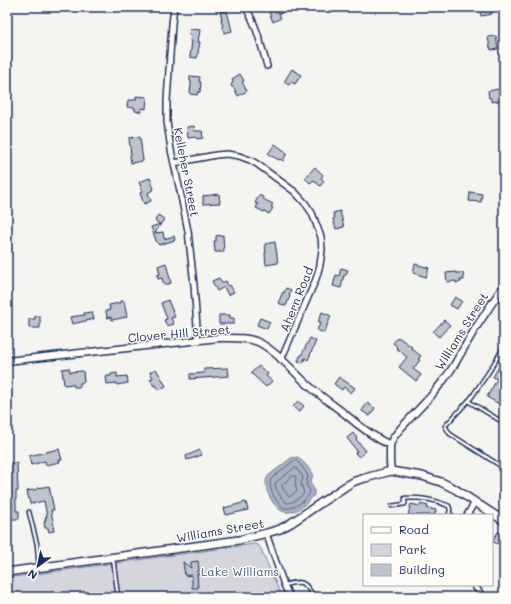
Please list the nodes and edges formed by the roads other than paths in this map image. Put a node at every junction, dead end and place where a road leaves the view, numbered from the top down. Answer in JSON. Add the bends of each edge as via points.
{"nodes":[{"id":1,"x":174,"y":7,"type":"edge"},
{"id":2,"x":245,"y":7,"type":"edge"},
{"id":3,"x":267,"y":66,"type":"dead end"},
{"id":4,"x":174,"y":163,"type":"junction"},
{"id":5,"x":504,"y":285,"type":"edge"},
{"id":6,"x":198,"y":341,"type":"junction"},
{"id":7,"x":504,"y":347,"type":"edge"},
{"id":8,"x":282,"y":360,"type":"junction"},
{"id":9,"x":7,"y":361,"type":"edge"},
{"id":10,"x":468,"y":401,"type":"junction"},
{"id":11,"x":504,"y":423,"type":"edge"},
{"id":12,"x":390,"y":445,"type":"junction"},
{"id":13,"x":504,"y":468,"type":"edge"},
{"id":14,"x":391,"y":471,"type":"junction"},
{"id":15,"x":475,"y":502,"type":"junction"},
{"id":16,"x":392,"y":506,"type":"dead end"},
{"id":17,"x":29,"y":512,"type":"dead end"},
{"id":18,"x":450,"y":514,"type":"edge"},
{"id":19,"x":468,"y":514,"type":"edge"},
{"id":20,"x":503,"y":518,"type":"edge"},
{"id":21,"x":266,"y":533,"type":"junction"},
{"id":22,"x":113,"y":558,"type":"junction"},
{"id":23,"x":39,"y":568,"type":"junction"},
{"id":24,"x":7,"y":572,"type":"edge"},
{"id":25,"x":284,"y":585,"type":"junction"},
{"id":26,"x":475,"y":586,"type":"edge"},
{"id":27,"x":118,"y":597,"type":"edge"},
{"id":28,"x":290,"y":597,"type":"edge"},
{"id":29,"x":314,"y":597,"type":"edge"},
{"id":30,"x":483,"y":597,"type":"edge"}],
"edges":[{"from":1,"to":4,"type":"street","name":"Kelleher Street","via":[[167,102],[167,122]]},
{"from":2,"to":3,"type":"street"},
{"from":4,"to":6,"type":"street","name":"Kelleher Street","via":[[188,231]]},
{"from":4,"to":8,"type":"street","name":"Ahern Road","via":[[216,155],[239,156],[250,160],[295,192],[312,213],[322,250],[320,265]]},
{"from":5,"to":12,"type":"street","name":"Williams Street","via":[[445,377],[401,428]]},
{"from":6,"to":8,"type":"street","name":"Clover Hill Street","via":[[227,338],[252,340],[262,344]]},
{"from":6,"to":9,"type":"street","name":"Clover Hill Street"},
{"from":7,"to":10,"type":"lane"},
{"from":8,"to":12,"type":"street","name":"Clover Hill Street","via":[[307,384],[367,432]]},
{"from":10,"to":11,"type":"lane"},
{"from":10,"to":13,"type":"lane","via":[[445,426],[450,434]]},
{"from":12,"to":14,"type":"street"},
{"from":14,"to":15,"type":"main road","via":[[441,482]]},
{"from":14,"to":21,"type":"main road","name":"Williams Street","via":[[355,481],[291,523]]},
{"from":15,"to":19,"type":"street"},
{"from":15,"to":20,"type":"main road"},
{"from":16,"to":18,"type":"lane","via":[[405,504],[405,498],[428,499],[449,506]]},
{"from":17,"to":23,"type":"lane","via":[[37,544]]},
{"from":21,"to":22,"type":"main road","name":"Williams Street","via":[[239,540]]},
{"from":21,"to":25,"type":"street"},
{"from":22,"to":23,"type":"main road","name":"Williams Street"},
{"from":22,"to":27,"type":"lane"},
{"from":23,"to":24,"type":"main road","name":"Williams Street"},
{"from":25,"to":28,"type":"street"},
{"from":25,"to":29,"type":"lane","via":[[301,582],[308,586]]},
{"from":26,"to":30,"type":"street"}]}
